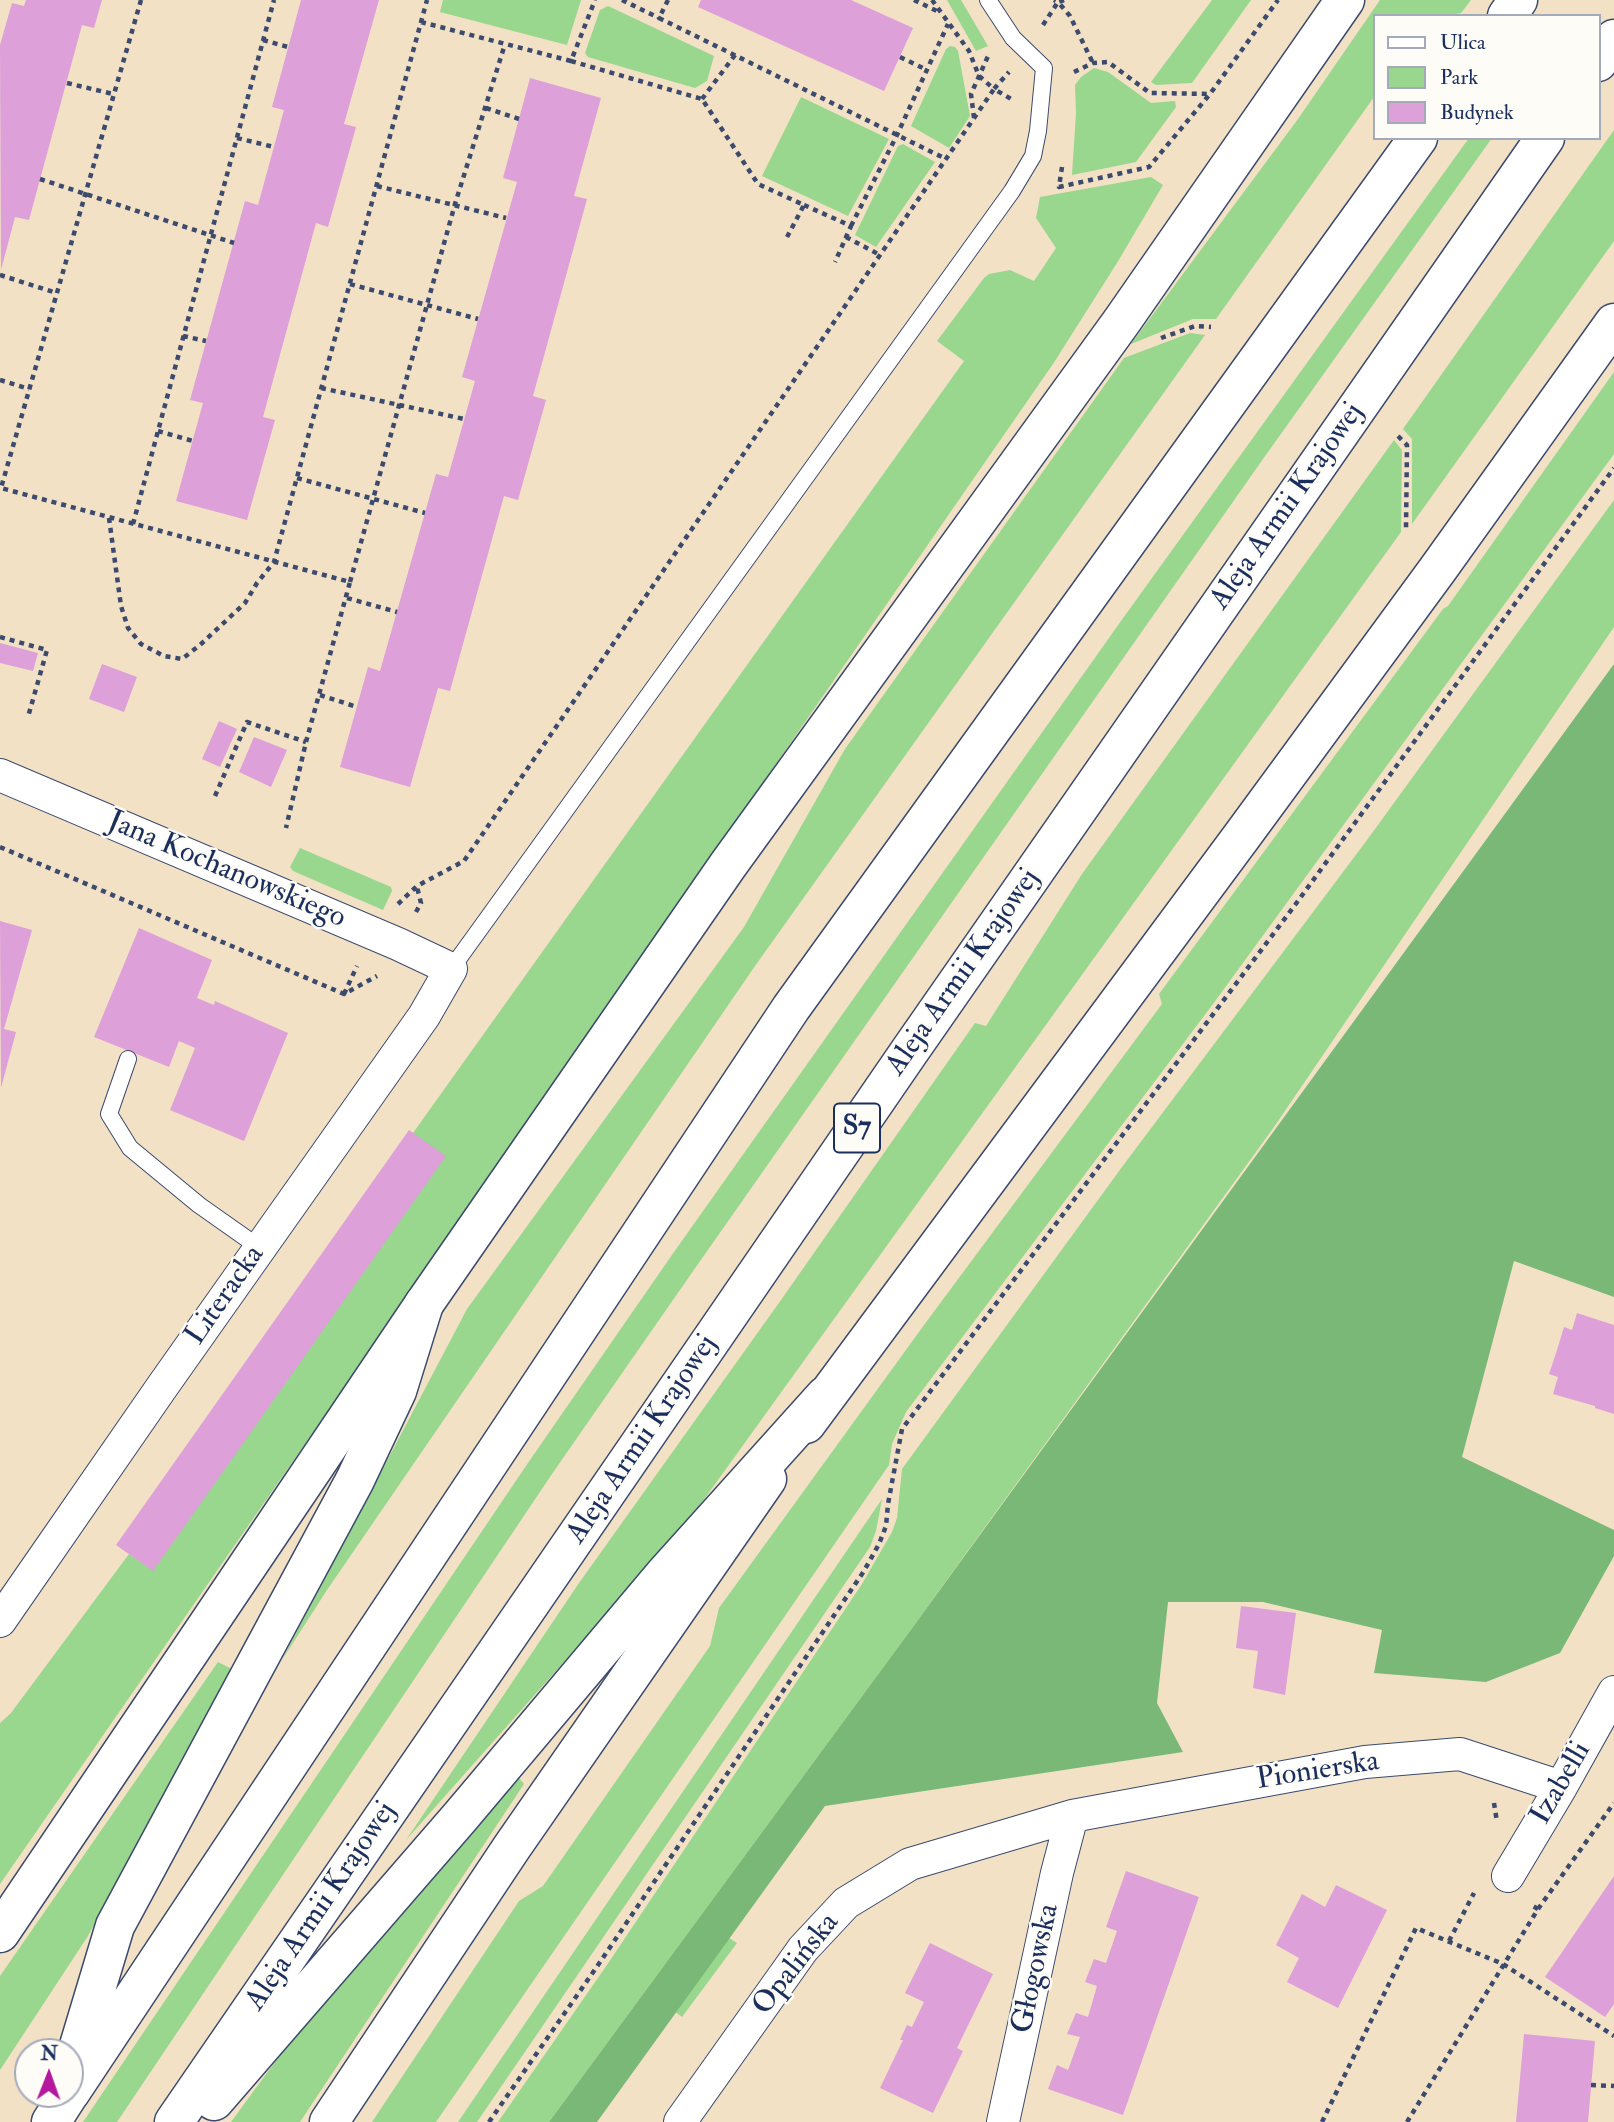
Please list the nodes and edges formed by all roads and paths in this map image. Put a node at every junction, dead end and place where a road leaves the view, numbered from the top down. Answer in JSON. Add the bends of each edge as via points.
{"nodes":[{"id":1,"x":141,"y":0,"type":"edge"},
{"id":2,"x":274,"y":0,"type":"edge"},
{"id":3,"x":427,"y":0,"type":"edge"},
{"id":4,"x":595,"y":0,"type":"edge"},
{"id":5,"x":622,"y":0,"type":"edge"},
{"id":6,"x":667,"y":0,"type":"edge"},
{"id":7,"x":914,"y":0,"type":"edge"},
{"id":8,"x":988,"y":0,"type":"edge"},
{"id":9,"x":1064,"y":0,"type":"edge"},
{"id":10,"x":1278,"y":0,"type":"edge"},
{"id":11,"x":1345,"y":0,"type":"edge"},
{"id":12,"x":940,"y":12,"type":"dead end"},
{"id":13,"x":659,"y":18,"type":"junction"},
{"id":14,"x":421,"y":22,"type":"junction"},
{"id":15,"x":948,"y":24,"type":"dead end"},
{"id":16,"x":1614,"y":39,"type":"edge"},
{"id":17,"x":263,"y":40,"type":"junction"},
{"id":18,"x":505,"y":44,"type":"junction"},
{"id":19,"x":288,"y":47,"type":"dead end"},
{"id":20,"x":735,"y":55,"type":"junction"},
{"id":21,"x":900,"y":57,"type":"dead end"},
{"id":22,"x":1600,"y":59,"type":"edge"},
{"id":23,"x":571,"y":61,"type":"junction"},
{"id":24,"x":1093,"y":63,"type":"junction"},
{"id":25,"x":927,"y":70,"type":"junction"},
{"id":26,"x":1071,"y":78,"type":"dead end"},
{"id":27,"x":67,"y":83,"type":"dead end"},
{"id":28,"x":994,"y":89,"type":"dead end"},
{"id":29,"x":114,"y":94,"type":"junction"},
{"id":30,"x":1210,"y":94,"type":"junction"},
{"id":31,"x":702,"y":99,"type":"junction"},
{"id":32,"x":486,"y":108,"type":"junction"},
{"id":33,"x":519,"y":119,"type":"dead end"},
{"id":34,"x":897,"y":135,"type":"junction"},
{"id":35,"x":237,"y":138,"type":"junction"},
{"id":36,"x":1417,"y":140,"type":"edge"},
{"id":37,"x":1544,"y":140,"type":"edge"},
{"id":38,"x":274,"y":147,"type":"dead end"},
{"id":39,"x":946,"y":159,"type":"junction"},
{"id":40,"x":1063,"y":160,"type":"dead end"},
{"id":41,"x":40,"y":179,"type":"dead end"},
{"id":42,"x":377,"y":186,"type":"junction"},
{"id":43,"x":85,"y":193,"type":"junction"},
{"id":44,"x":455,"y":204,"type":"junction"},
{"id":45,"x":804,"y":205,"type":"junction"},
{"id":46,"x":506,"y":218,"type":"dead end"},
{"id":47,"x":851,"y":226,"type":"junction"},
{"id":48,"x":210,"y":236,"type":"junction"},
{"id":49,"x":846,"y":237,"type":"junction"},
{"id":50,"x":786,"y":239,"type":"dead end"},
{"id":51,"x":234,"y":243,"type":"dead end"},
{"id":52,"x":880,"y":255,"type":"junction"},
{"id":53,"x":835,"y":261,"type":"dead end"},
{"id":54,"x":0,"y":275,"type":"edge"},
{"id":55,"x":350,"y":284,"type":"junction"},
{"id":56,"x":57,"y":293,"type":"junction"},
{"id":57,"x":426,"y":304,"type":"junction"},
{"id":58,"x":478,"y":319,"type":"dead end"},
{"id":59,"x":1614,"y":323,"type":"edge"},
{"id":60,"x":1211,"y":327,"type":"dead end"},
{"id":61,"x":183,"y":337,"type":"junction"},
{"id":62,"x":206,"y":341,"type":"dead end"},
{"id":63,"x":1150,"y":342,"type":"dead end"},
{"id":64,"x":0,"y":380,"type":"edge"},
{"id":65,"x":321,"y":388,"type":"junction"},
{"id":66,"x":30,"y":389,"type":"junction"},
{"id":67,"x":401,"y":404,"type":"junction"},
{"id":68,"x":464,"y":419,"type":"dead end"},
{"id":69,"x":158,"y":431,"type":"junction"},
{"id":70,"x":1398,"y":436,"type":"dead end"},
{"id":71,"x":193,"y":441,"type":"dead end"},
{"id":72,"x":1614,"y":468,"type":"edge"},
{"id":73,"x":297,"y":478,"type":"junction"},
{"id":74,"x":0,"y":490,"type":"edge"},
{"id":75,"x":374,"y":500,"type":"junction"},
{"id":76,"x":425,"y":513,"type":"dead end"},
{"id":77,"x":108,"y":517,"type":"junction"},
{"id":78,"x":133,"y":524,"type":"junction"},
{"id":79,"x":1406,"y":529,"type":"dead end"},
{"id":80,"x":274,"y":562,"type":"junction"},
{"id":81,"x":350,"y":582,"type":"junction"},
{"id":82,"x":347,"y":597,"type":"junction"},
{"id":83,"x":397,"y":612,"type":"dead end"},
{"id":84,"x":0,"y":637,"type":"edge"},
{"id":85,"x":320,"y":695,"type":"junction"},
{"id":86,"x":357,"y":707,"type":"dead end"},
{"id":87,"x":28,"y":717,"type":"dead end"},
{"id":88,"x":306,"y":742,"type":"junction"},
{"id":89,"x":0,"y":775,"type":"edge"},
{"id":90,"x":215,"y":796,"type":"dead end"},
{"id":91,"x":286,"y":828,"type":"dead end"},
{"id":92,"x":0,"y":847,"type":"edge"},
{"id":93,"x":398,"y":944,"type":"junction"},
{"id":94,"x":451,"y":969,"type":"junction"},
{"id":95,"x":128,"y":1059,"type":"dead end"},
{"id":96,"x":260,"y":1248,"type":"junction"},
{"id":97,"x":424,"y":1304,"type":"junction"},
{"id":98,"x":825,"y":1396,"type":"junction"},
{"id":99,"x":0,"y":1621,"type":"edge"},
{"id":100,"x":1614,"y":1692,"type":"edge"},
{"id":101,"x":1562,"y":1787,"type":"junction"},
{"id":102,"x":1493,"y":1795,"type":"dead end"},
{"id":103,"x":1614,"y":1803,"type":"edge"},
{"id":104,"x":1072,"y":1816,"type":"junction"},
{"id":105,"x":1497,"y":1823,"type":"dead end"},
{"id":106,"x":1508,"y":1876,"type":"dead end"},
{"id":107,"x":1476,"y":1889,"type":"dead end"},
{"id":108,"x":1529,"y":1904,"type":"dead end"},
{"id":109,"x":1538,"y":1909,"type":"junction"},
{"id":110,"x":0,"y":1933,"type":"edge"},
{"id":111,"x":1450,"y":1941,"type":"junction"},
{"id":112,"x":1503,"y":1964,"type":"junction"},
{"id":113,"x":1614,"y":2036,"type":"edge"},
{"id":114,"x":82,"y":2038,"type":"edge"},
{"id":115,"x":84,"y":2068,"type":"edge"},
{"id":116,"x":1591,"y":2085,"type":"dead end"},
{"id":117,"x":1614,"y":2086,"type":"edge"},
{"id":118,"x":174,"y":2122,"type":"edge"},
{"id":119,"x":196,"y":2122,"type":"edge"},
{"id":120,"x":329,"y":2122,"type":"edge"},
{"id":121,"x":489,"y":2122,"type":"edge"},
{"id":122,"x":680,"y":2122,"type":"edge"},
{"id":123,"x":1003,"y":2122,"type":"edge"},
{"id":124,"x":1322,"y":2122,"type":"edge"},
{"id":125,"x":1407,"y":2122,"type":"edge"}],
"edges":[{"from":1,"to":29,"type":"path"},
{"from":2,"to":17,"type":"path"},
{"from":3,"to":14,"type":"path"},
{"from":4,"to":23,"type":"path"},
{"from":5,"to":13,"type":"path"},
{"from":6,"to":13,"type":"path"},
{"from":7,"to":12,"type":"path"},
{"from":8,"to":94,"type":"lane","via":[[1013,38],[1044,68],[1033,156],[1018,183]]},
{"from":9,"to":24,"type":"path","via":[[1058,2]]},
{"from":10,"to":30,"type":"path"},
{"from":11,"to":97,"type":"main road","via":[[1114,333],[728,865]]},
{"from":13,"to":20,"type":"path"},
{"from":14,"to":18,"type":"path"},
{"from":14,"to":42,"type":"path"},
{"from":15,"to":25,"type":"path"},
{"from":16,"to":22,"type":"main road"},
{"from":17,"to":19,"type":"path"},
{"from":17,"to":35,"type":"path"},
{"from":18,"to":23,"type":"path"},
{"from":18,"to":32,"type":"path"},
{"from":20,"to":31,"type":"path"},
{"from":20,"to":34,"type":"path"},
{"from":21,"to":25,"type":"path"},
{"from":23,"to":31,"type":"path"},
{"from":24,"to":26,"type":"path","via":[[1074,71]]},
{"from":24,"to":30,"type":"path","via":[[1108,62],[1150,93]]},
{"from":25,"to":34,"type":"path"},
{"from":27,"to":29,"type":"path"},
{"from":28,"to":39,"type":"path"},
{"from":29,"to":43,"type":"path"},
{"from":30,"to":40,"type":"path","via":[[1149,167],[1059,187]]},
{"from":31,"to":45,"type":"path","via":[[758,184]]},
{"from":32,"to":33,"type":"path"},
{"from":32,"to":44,"type":"path"},
{"from":34,"to":39,"type":"path"},
{"from":34,"to":47,"type":"path"},
{"from":35,"to":38,"type":"path"},
{"from":35,"to":48,"type":"path"},
{"from":36,"to":115,"type":"main road","via":[[791,1008]]},
{"from":37,"to":118,"type":"main road","name":"Aleja Armii Krajowej","number":"S7","via":[[909,1052]]},
{"from":39,"to":52,"type":"path"},
{"from":41,"to":43,"type":"path"},
{"from":42,"to":44,"type":"path"},
{"from":42,"to":55,"type":"path"},
{"from":43,"to":48,"type":"path"},
{"from":43,"to":56,"type":"path"},
{"from":44,"to":46,"type":"path"},
{"from":44,"to":57,"type":"path"},
{"from":45,"to":47,"type":"path"},
{"from":45,"to":50,"type":"path"},
{"from":47,"to":49,"type":"path"},
{"from":48,"to":51,"type":"path"},
{"from":48,"to":61,"type":"path"},
{"from":49,"to":52,"type":"path"},
{"from":49,"to":53,"type":"path"},
{"from":52,"to":93,"type":"path","via":[[464,861],[417,886],[421,903]]},
{"from":54,"to":56,"type":"path"},
{"from":55,"to":57,"type":"path"},
{"from":55,"to":65,"type":"path"},
{"from":56,"to":66,"type":"path"},
{"from":57,"to":58,"type":"path"},
{"from":57,"to":67,"type":"path"},
{"from":59,"to":98,"type":"main road","via":[[1242,836]]},
{"from":60,"to":63,"type":"path","via":[[1195,326]]},
{"from":61,"to":62,"type":"path"},
{"from":61,"to":69,"type":"path"},
{"from":64,"to":66,"type":"path"},
{"from":65,"to":67,"type":"path"},
{"from":65,"to":73,"type":"path"},
{"from":66,"to":74,"type":"path"},
{"from":67,"to":68,"type":"path"},
{"from":67,"to":75,"type":"path"},
{"from":69,"to":71,"type":"path"},
{"from":69,"to":78,"type":"path"},
{"from":70,"to":79,"type":"path","via":[[1407,445]]},
{"from":72,"to":121,"type":"path","via":[[1295,905],[902,1429],[886,1527],[864,1571]]},
{"from":73,"to":75,"type":"path"},
{"from":73,"to":80,"type":"path"},
{"from":74,"to":77,"type":"path"},
{"from":75,"to":76,"type":"path"},
{"from":75,"to":81,"type":"path"},
{"from":77,"to":78,"type":"path"},
{"from":77,"to":80,"type":"path","via":[[128,628],[141,644],[164,656],[182,659],[200,645],[245,603]]},
{"from":78,"to":80,"type":"path"},
{"from":80,"to":81,"type":"path"},
{"from":81,"to":82,"type":"path"},
{"from":82,"to":83,"type":"path"},
{"from":82,"to":85,"type":"path"},
{"from":84,"to":87,"type":"path","via":[[47,650]]},
{"from":85,"to":86,"type":"path"},
{"from":85,"to":88,"type":"path"},
{"from":88,"to":90,"type":"path","via":[[247,722]]},
{"from":88,"to":91,"type":"path"},
{"from":89,"to":93,"type":"street","name":"Jana Kochanowskiego"},
{"from":92,"to":93,"type":"path","via":[[344,994],[376,977]]},
{"from":93,"to":94,"type":"street","name":"Jana Kochanowskiego"},
{"from":94,"to":96,"type":"street","name":"Literacka","via":[[424,1016]]},
{"from":95,"to":96,"type":"lane","via":[[109,1114],[130,1148]]},
{"from":96,"to":99,"type":"street","name":"Literacka"},
{"from":97,"to":110,"type":"main road"},
{"from":97,"to":114,"type":"main road","via":[[397,1391],[355,1480],[115,1926]]},
{"from":98,"to":119,"type":"main road","via":[[664,1576]]},
{"from":98,"to":120,"type":"main road","via":[[512,1847]]},
{"from":100,"to":101,"type":"street","name":"Izabelli"},
{"from":101,"to":104,"type":"street","name":"Pionierska","via":[[1460,1754],[1365,1762]]},
{"from":101,"to":106,"type":"street","name":"Izabelli"},
{"from":102,"to":105,"type":"path"},
{"from":103,"to":109,"type":"path"},
{"from":104,"to":122,"type":"street","name":"Opalińska","via":[[910,1864],[846,1903],[803,1949]]},
{"from":104,"to":123,"type":"street","name":"Głogowska"},
{"from":107,"to":111,"type":"path"},
{"from":108,"to":109,"type":"path"},
{"from":109,"to":112,"type":"path"},
{"from":111,"to":112,"type":"path"},
{"from":111,"to":124,"type":"path","via":[[1416,1928]]},
{"from":112,"to":113,"type":"path"},
{"from":112,"to":125,"type":"path"},
{"from":116,"to":117,"type":"path"}]}
